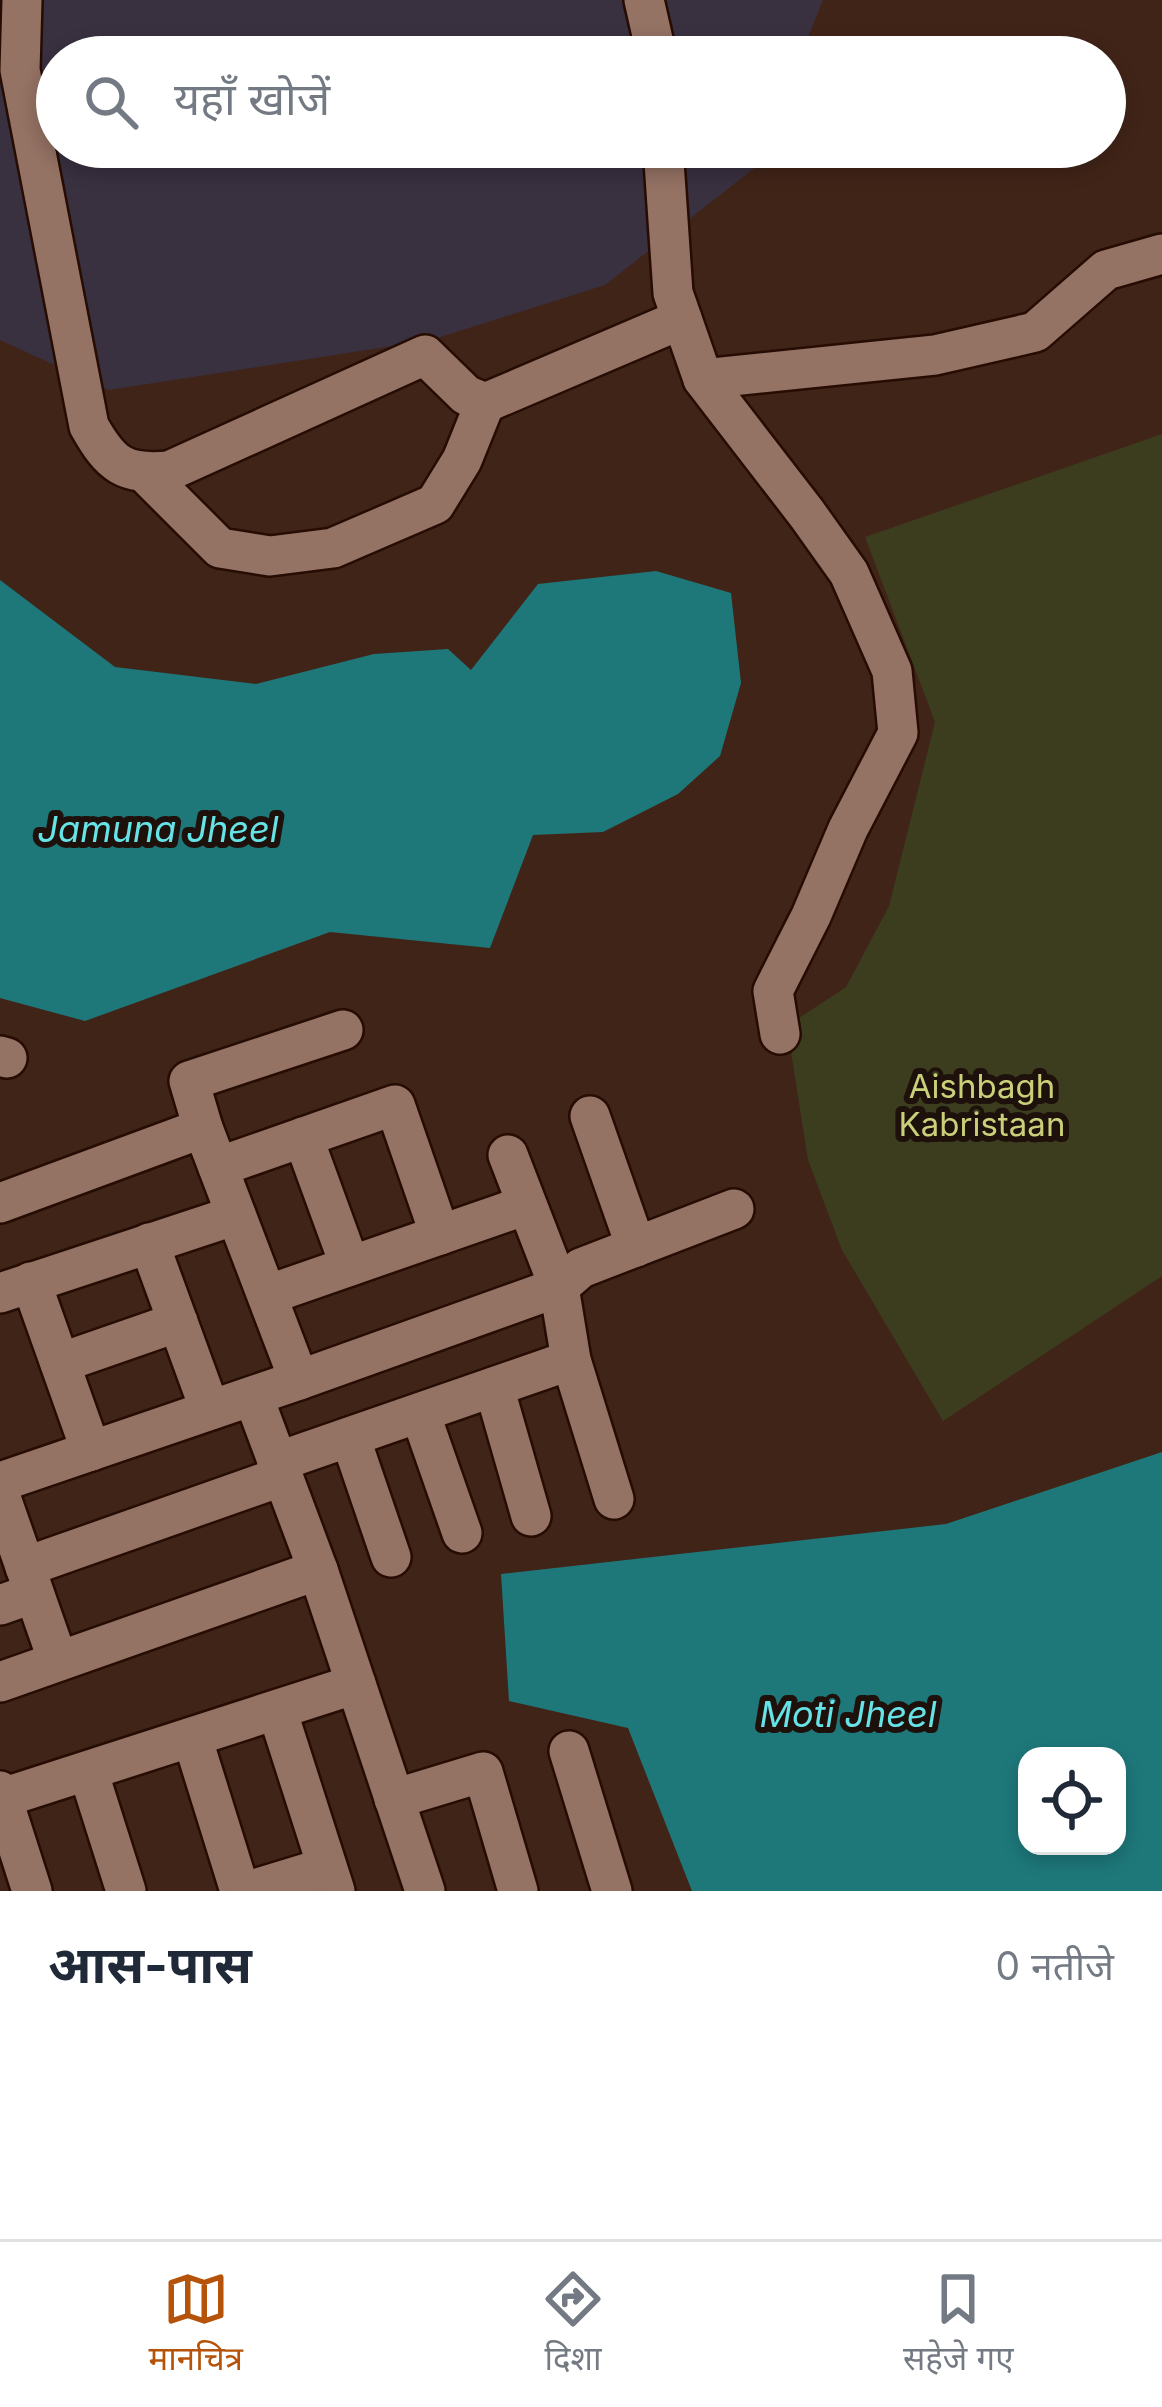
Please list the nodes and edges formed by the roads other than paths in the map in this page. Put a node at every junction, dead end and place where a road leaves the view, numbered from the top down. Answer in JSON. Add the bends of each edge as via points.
{"nodes":[{"id":1,"x":22,"y":0,"type":"edge"},
{"id":2,"x":644,"y":0,"type":"edge"},
{"id":3,"x":652,"y":36,"type":"edge"},
{"id":4,"x":36,"y":153,"type":"edge"},
{"id":5,"x":39,"y":168,"type":"edge"},
{"id":6,"x":664,"y":168,"type":"edge"},
{"id":7,"x":1162,"y":254,"type":"edge"},
{"id":8,"x":682,"y":319,"type":"junction"},
{"id":9,"x":703,"y":379,"type":"junction"},
{"id":10,"x":485,"y":403,"type":"junction"},
{"id":11,"x":145,"y":473,"type":"junction"},
{"id":12,"x":343,"y":1030,"type":"dead end"},
{"id":13,"x":780,"y":1034,"type":"dead end"},
{"id":14,"x":590,"y":1116,"type":"dead end"},
{"id":15,"x":203,"y":1128,"type":"junction"},
{"id":16,"x":303,"y":1138,"type":"junction"},
{"id":17,"x":508,"y":1155,"type":"dead end"},
{"id":18,"x":218,"y":1167,"type":"junction"},
{"id":19,"x":0,"y":1203,"type":"edge"},
{"id":20,"x":526,"y":1205,"type":"junction"},
{"id":21,"x":734,"y":1209,"type":"dead end"},
{"id":22,"x":236,"y":1215,"type":"junction"},
{"id":23,"x":440,"y":1235,"type":"junction"},
{"id":24,"x":149,"y":1243,"type":"junction"},
{"id":25,"x":637,"y":1247,"type":"junction"},
{"id":26,"x":350,"y":1266,"type":"junction"},
{"id":27,"x":16,"y":1287,"type":"edge"},
{"id":28,"x":559,"y":1287,"type":"junction"},
{"id":29,"x":267,"y":1295,"type":"junction"},
{"id":30,"x":178,"y":1322,"type":"junction"},
{"id":31,"x":572,"y":1360,"type":"junction"},
{"id":32,"x":60,"y":1363,"type":"junction"},
{"id":33,"x":299,"y":1380,"type":"junction"},
{"id":34,"x":494,"y":1387,"type":"junction"},
{"id":35,"x":253,"y":1396,"type":"junction"},
{"id":36,"x":210,"y":1410,"type":"junction"},
{"id":37,"x":420,"y":1413,"type":"junction"},
{"id":38,"x":350,"y":1437,"type":"junction"},
{"id":39,"x":91,"y":1451,"type":"junction"},
{"id":40,"x":280,"y":1469,"type":"junction"},
{"id":41,"x":0,"y":1481,"type":"edge"},
{"id":42,"x":0,"y":1496,"type":"edge"},
{"id":43,"x":614,"y":1498,"type":"dead end"},
{"id":44,"x":531,"y":1516,"type":"dead end"},
{"id":45,"x":462,"y":1533,"type":"dead end"},
{"id":46,"x":391,"y":1556,"type":"dead end"},
{"id":47,"x":318,"y":1570,"type":"junction"},
{"id":48,"x":20,"y":1588,"type":"edge"},
{"id":49,"x":58,"y":1661,"type":"junction"},
{"id":50,"x":0,"y":1682,"type":"edge"},
{"id":51,"x":356,"y":1684,"type":"junction"},
{"id":52,"x":277,"y":1710,"type":"junction"},
{"id":53,"x":192,"y":1737,"type":"junction"},
{"id":54,"x":569,"y":1751,"type":"dead end"},
{"id":55,"x":88,"y":1771,"type":"junction"},
{"id":56,"x":1,"y":1795,"type":"edge"},
{"id":57,"x":394,"y":1799,"type":"junction"},
{"id":58,"x":331,"y":1879,"type":"edge"},
{"id":59,"x":32,"y":1891,"type":"edge"},
{"id":60,"x":126,"y":1891,"type":"edge"},
{"id":61,"x":244,"y":1891,"type":"edge"},
{"id":62,"x":425,"y":1891,"type":"edge"},
{"id":63,"x":518,"y":1891,"type":"edge"},
{"id":64,"x":612,"y":1891,"type":"edge"}],
"edges":[{"from":1,"to":4,"type":"street","via":[[20,70]]},
{"from":2,"to":3,"type":"street"},
{"from":5,"to":11,"type":"street","via":[[89,426],[105,454]]},
{"from":6,"to":8,"type":"street"},
{"from":7,"to":9,"type":"street","via":[[1106,270],[1035,332],[935,355]]},
{"from":8,"to":9,"type":"street"},
{"from":8,"to":10,"type":"street"},
{"from":9,"to":13,"type":"street","via":[[849,572],[892,671],[898,734],[773,991]]},
{"from":10,"to":11,"type":"street","via":[[425,355],[170,471]]},
{"from":10,"to":11,"type":"street","via":[[435,504],[333,548],[271,556],[220,548]]},
{"from":12,"to":15,"type":"street","via":[[190,1082]]},
{"from":14,"to":25,"type":"street"},
{"from":15,"to":18,"type":"street"},
{"from":15,"to":19,"type":"street"},
{"from":16,"to":18,"type":"street"},
{"from":16,"to":23,"type":"street","via":[[395,1105]]},
{"from":16,"to":26,"type":"street"},
{"from":17,"to":20,"type":"street"},
{"from":18,"to":22,"type":"street"},
{"from":20,"to":23,"type":"street"},
{"from":20,"to":28,"type":"street"},
{"from":21,"to":25,"type":"street"},
{"from":22,"to":24,"type":"street"},
{"from":22,"to":29,"type":"street"},
{"from":23,"to":26,"type":"street"},
{"from":24,"to":27,"type":"street"},
{"from":24,"to":30,"type":"street"},
{"from":25,"to":28,"type":"street","via":[[581,1268]]},
{"from":26,"to":29,"type":"street"},
{"from":27,"to":32,"type":"street"},
{"from":28,"to":31,"type":"street"},
{"from":28,"to":33,"type":"street"},
{"from":29,"to":33,"type":"street"},
{"from":30,"to":32,"type":"street"},
{"from":30,"to":36,"type":"street"},
{"from":31,"to":34,"type":"street"},
{"from":31,"to":43,"type":"street"},
{"from":32,"to":39,"type":"street"},
{"from":33,"to":35,"type":"street"},
{"from":34,"to":37,"type":"street"},
{"from":34,"to":44,"type":"street"},
{"from":35,"to":36,"type":"street"},
{"from":35,"to":40,"type":"street"},
{"from":36,"to":39,"type":"street"},
{"from":37,"to":38,"type":"street"},
{"from":37,"to":45,"type":"street"},
{"from":38,"to":40,"type":"street"},
{"from":38,"to":46,"type":"street"},
{"from":39,"to":41,"type":"street"},
{"from":40,"to":47,"type":"street"},
{"from":40,"to":48,"type":"street"},
{"from":42,"to":48,"type":"street"},
{"from":47,"to":49,"type":"street"},
{"from":47,"to":51,"type":"street"},
{"from":48,"to":49,"type":"street"},
{"from":49,"to":50,"type":"street"},
{"from":51,"to":52,"type":"street"},
{"from":51,"to":57,"type":"street"},
{"from":52,"to":53,"type":"street"},
{"from":52,"to":58,"type":"street"},
{"from":53,"to":55,"type":"street"},
{"from":53,"to":61,"type":"street"},
{"from":54,"to":64,"type":"street"},
{"from":55,"to":56,"type":"street"},
{"from":55,"to":60,"type":"street"},
{"from":56,"to":59,"type":"street"},
{"from":57,"to":62,"type":"street"},
{"from":57,"to":63,"type":"street","via":[[483,1772]]},
{"from":58,"to":61,"type":"street"}]}
